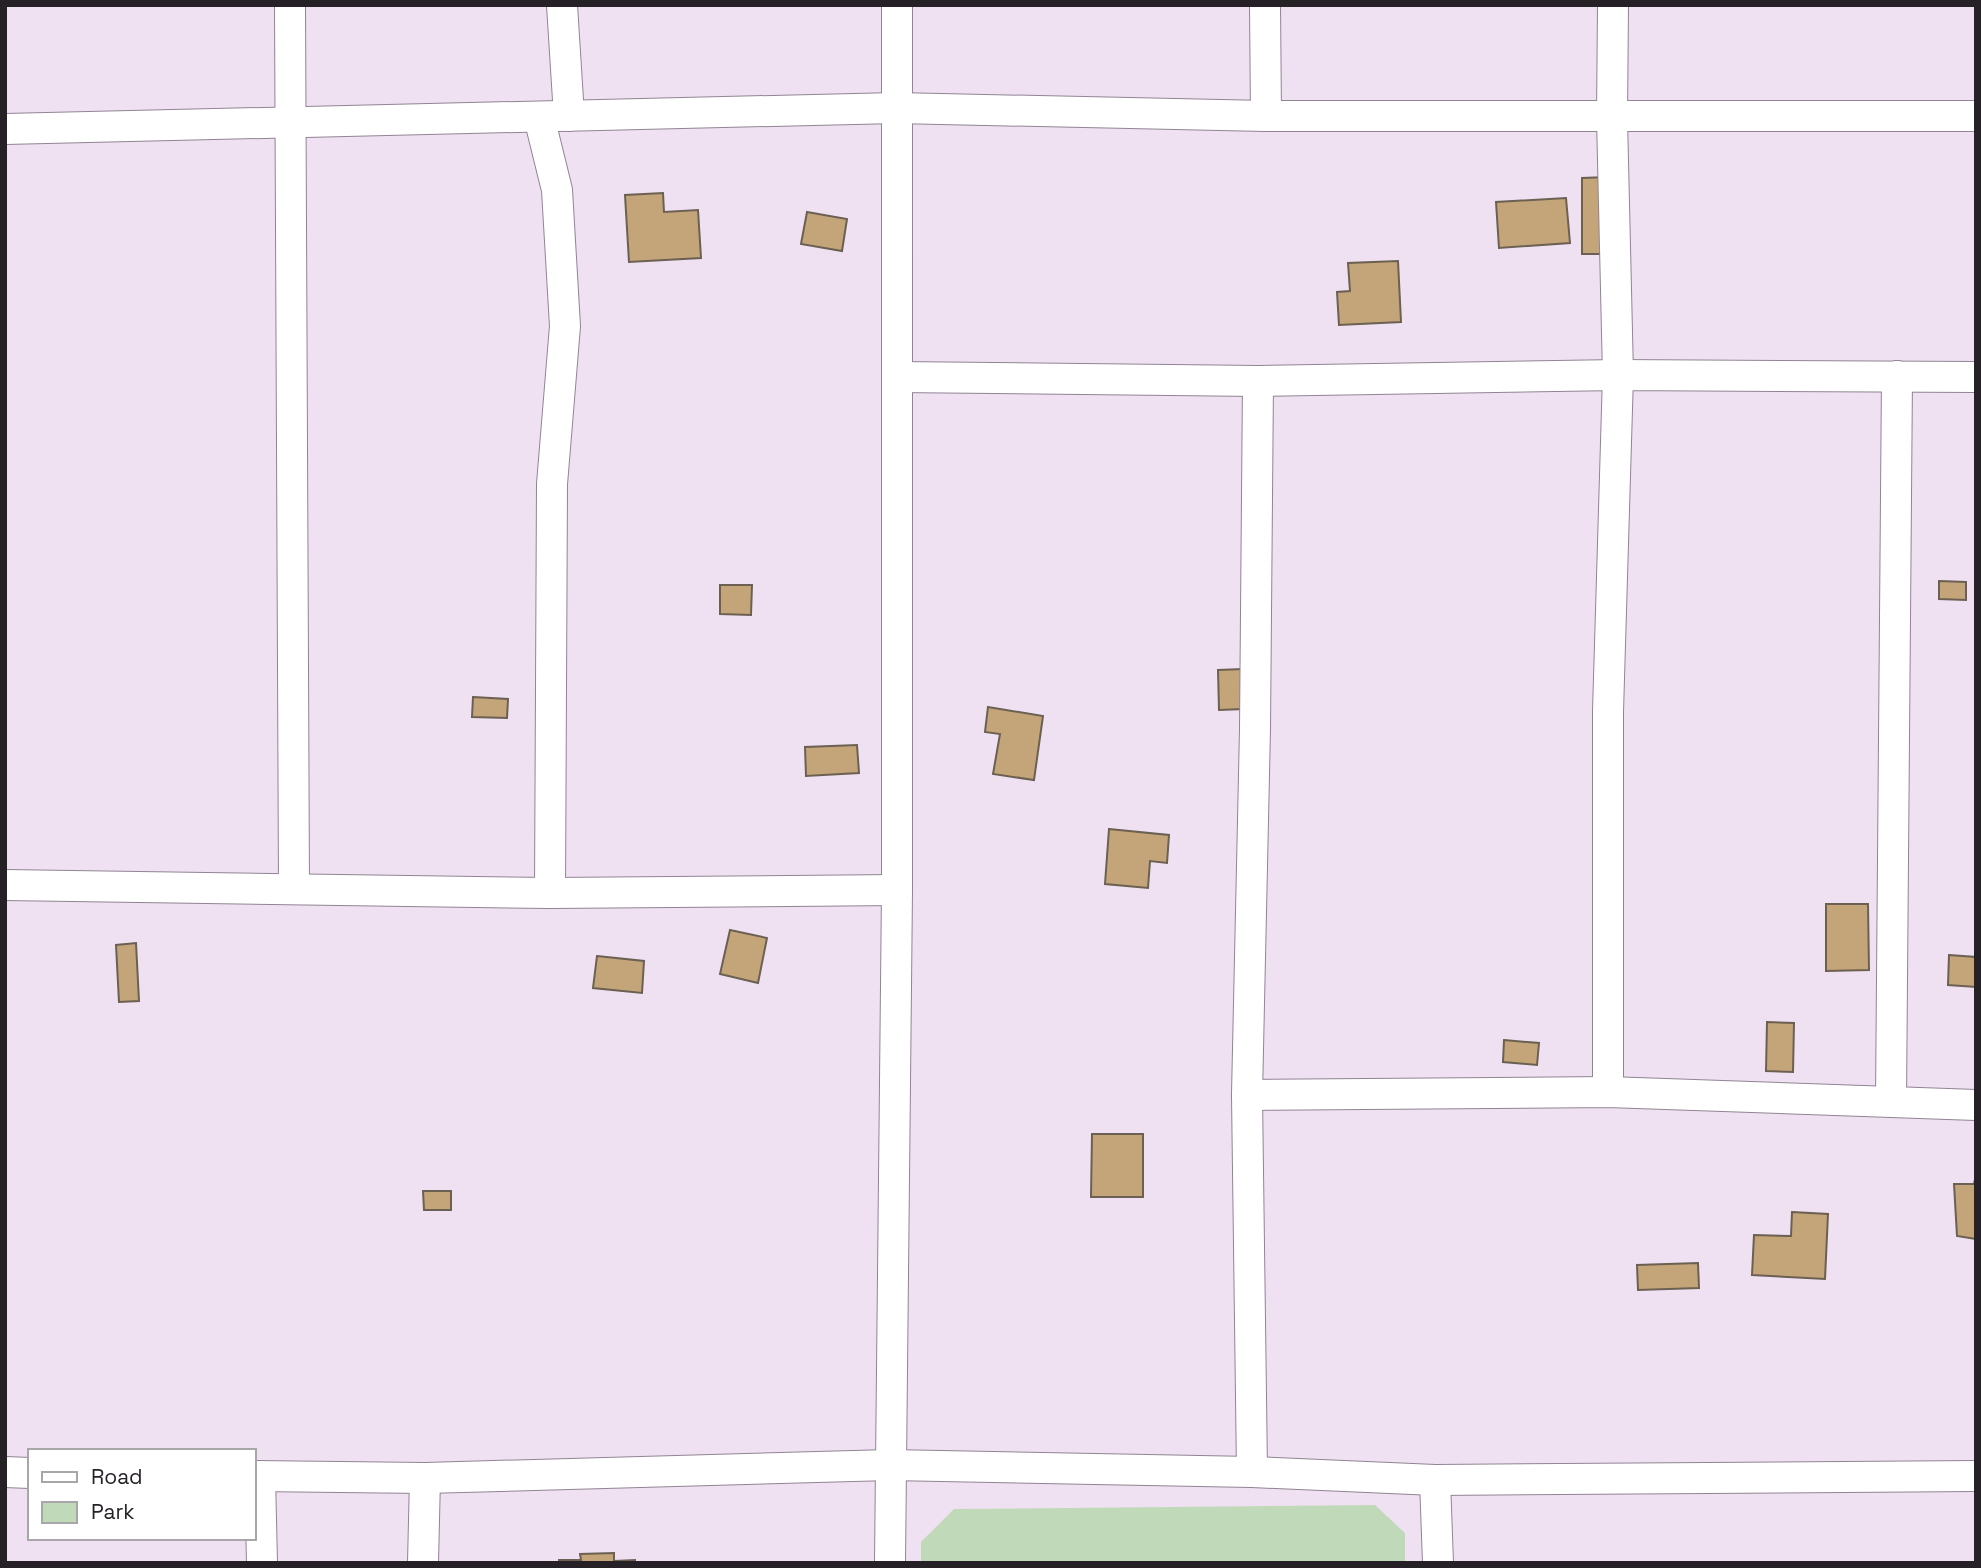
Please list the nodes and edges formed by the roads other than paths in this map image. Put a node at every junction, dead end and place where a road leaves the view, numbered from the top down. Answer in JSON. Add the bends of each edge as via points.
{"nodes":[{"id":1,"x":290,"y":5,"type":"edge"},
{"id":2,"x":562,"y":5,"type":"edge"},
{"id":3,"x":897,"y":5,"type":"edge"},
{"id":4,"x":1265,"y":5,"type":"edge"},
{"id":5,"x":1613,"y":5,"type":"edge"},
{"id":6,"x":896,"y":108,"type":"junction"},
{"id":7,"x":569,"y":116,"type":"junction"},
{"id":8,"x":1266,"y":116,"type":"junction"},
{"id":9,"x":1976,"y":116,"type":"edge"},
{"id":10,"x":539,"y":117,"type":"junction"},
{"id":11,"x":1612,"y":118,"type":"junction"},
{"id":12,"x":289,"y":123,"type":"junction"},
{"id":13,"x":5,"y":129,"type":"edge"},
{"id":14,"x":1618,"y":375,"type":"junction"},
{"id":15,"x":1897,"y":376,"type":"junction"},
{"id":16,"x":897,"y":377,"type":"junction"},
{"id":17,"x":1976,"y":377,"type":"edge"},
{"id":18,"x":1258,"y":382,"type":"junction"},
{"id":19,"x":5,"y":885,"type":"edge"},
{"id":20,"x":294,"y":887,"type":"junction"},
{"id":21,"x":897,"y":890,"type":"junction"},
{"id":22,"x":550,"y":893,"type":"junction"},
{"id":23,"x":1608,"y":1092,"type":"junction"},
{"id":24,"x":1247,"y":1095,"type":"junction"},
{"id":25,"x":1891,"y":1101,"type":"junction"},
{"id":26,"x":1976,"y":1105,"type":"edge"},
{"id":27,"x":890,"y":1465,"type":"junction"},
{"id":28,"x":5,"y":1472,"type":"edge"},
{"id":29,"x":1252,"y":1472,"type":"junction"},
{"id":30,"x":28,"y":1473,"type":"edge"},
{"id":31,"x":257,"y":1476,"type":"edge"},
{"id":32,"x":1976,"y":1476,"type":"edge"},
{"id":33,"x":425,"y":1478,"type":"junction"},
{"id":34,"x":1435,"y":1480,"type":"junction"},
{"id":35,"x":262,"y":1563,"type":"edge"},
{"id":36,"x":423,"y":1563,"type":"edge"},
{"id":37,"x":890,"y":1563,"type":"edge"},
{"id":38,"x":1437,"y":1563,"type":"edge"}],
"edges":[{"from":1,"to":12,"type":"street"},
{"from":2,"to":7,"type":"street"},
{"from":3,"to":6,"type":"street"},
{"from":4,"to":8,"type":"street"},
{"from":5,"to":11,"type":"street"},
{"from":6,"to":7,"type":"street"},
{"from":6,"to":8,"type":"street"},
{"from":6,"to":16,"type":"street"},
{"from":7,"to":10,"type":"street"},
{"from":8,"to":11,"type":"street"},
{"from":9,"to":11,"type":"street"},
{"from":10,"to":12,"type":"street"},
{"from":10,"to":22,"type":"street","via":[[557,190],[565,326],[552,484]]},
{"from":11,"to":14,"type":"street"},
{"from":12,"to":13,"type":"street"},
{"from":12,"to":20,"type":"street"},
{"from":14,"to":15,"type":"street"},
{"from":14,"to":18,"type":"street"},
{"from":14,"to":23,"type":"street","via":[[1608,712]]},
{"from":15,"to":17,"type":"street"},
{"from":15,"to":25,"type":"street"},
{"from":16,"to":18,"type":"street"},
{"from":16,"to":21,"type":"street"},
{"from":18,"to":24,"type":"street"},
{"from":19,"to":20,"type":"street"},
{"from":20,"to":22,"type":"street"},
{"from":21,"to":22,"type":"street"},
{"from":21,"to":27,"type":"street"},
{"from":23,"to":24,"type":"street"},
{"from":23,"to":25,"type":"street"},
{"from":24,"to":29,"type":"street"},
{"from":25,"to":26,"type":"street"},
{"from":27,"to":29,"type":"street"},
{"from":27,"to":33,"type":"street"},
{"from":27,"to":37,"type":"street"},
{"from":28,"to":30,"type":"street"},
{"from":29,"to":34,"type":"street"},
{"from":31,"to":33,"type":"street"},
{"from":31,"to":35,"type":"street"},
{"from":32,"to":34,"type":"street"},
{"from":33,"to":36,"type":"street"},
{"from":34,"to":38,"type":"street"}]}
